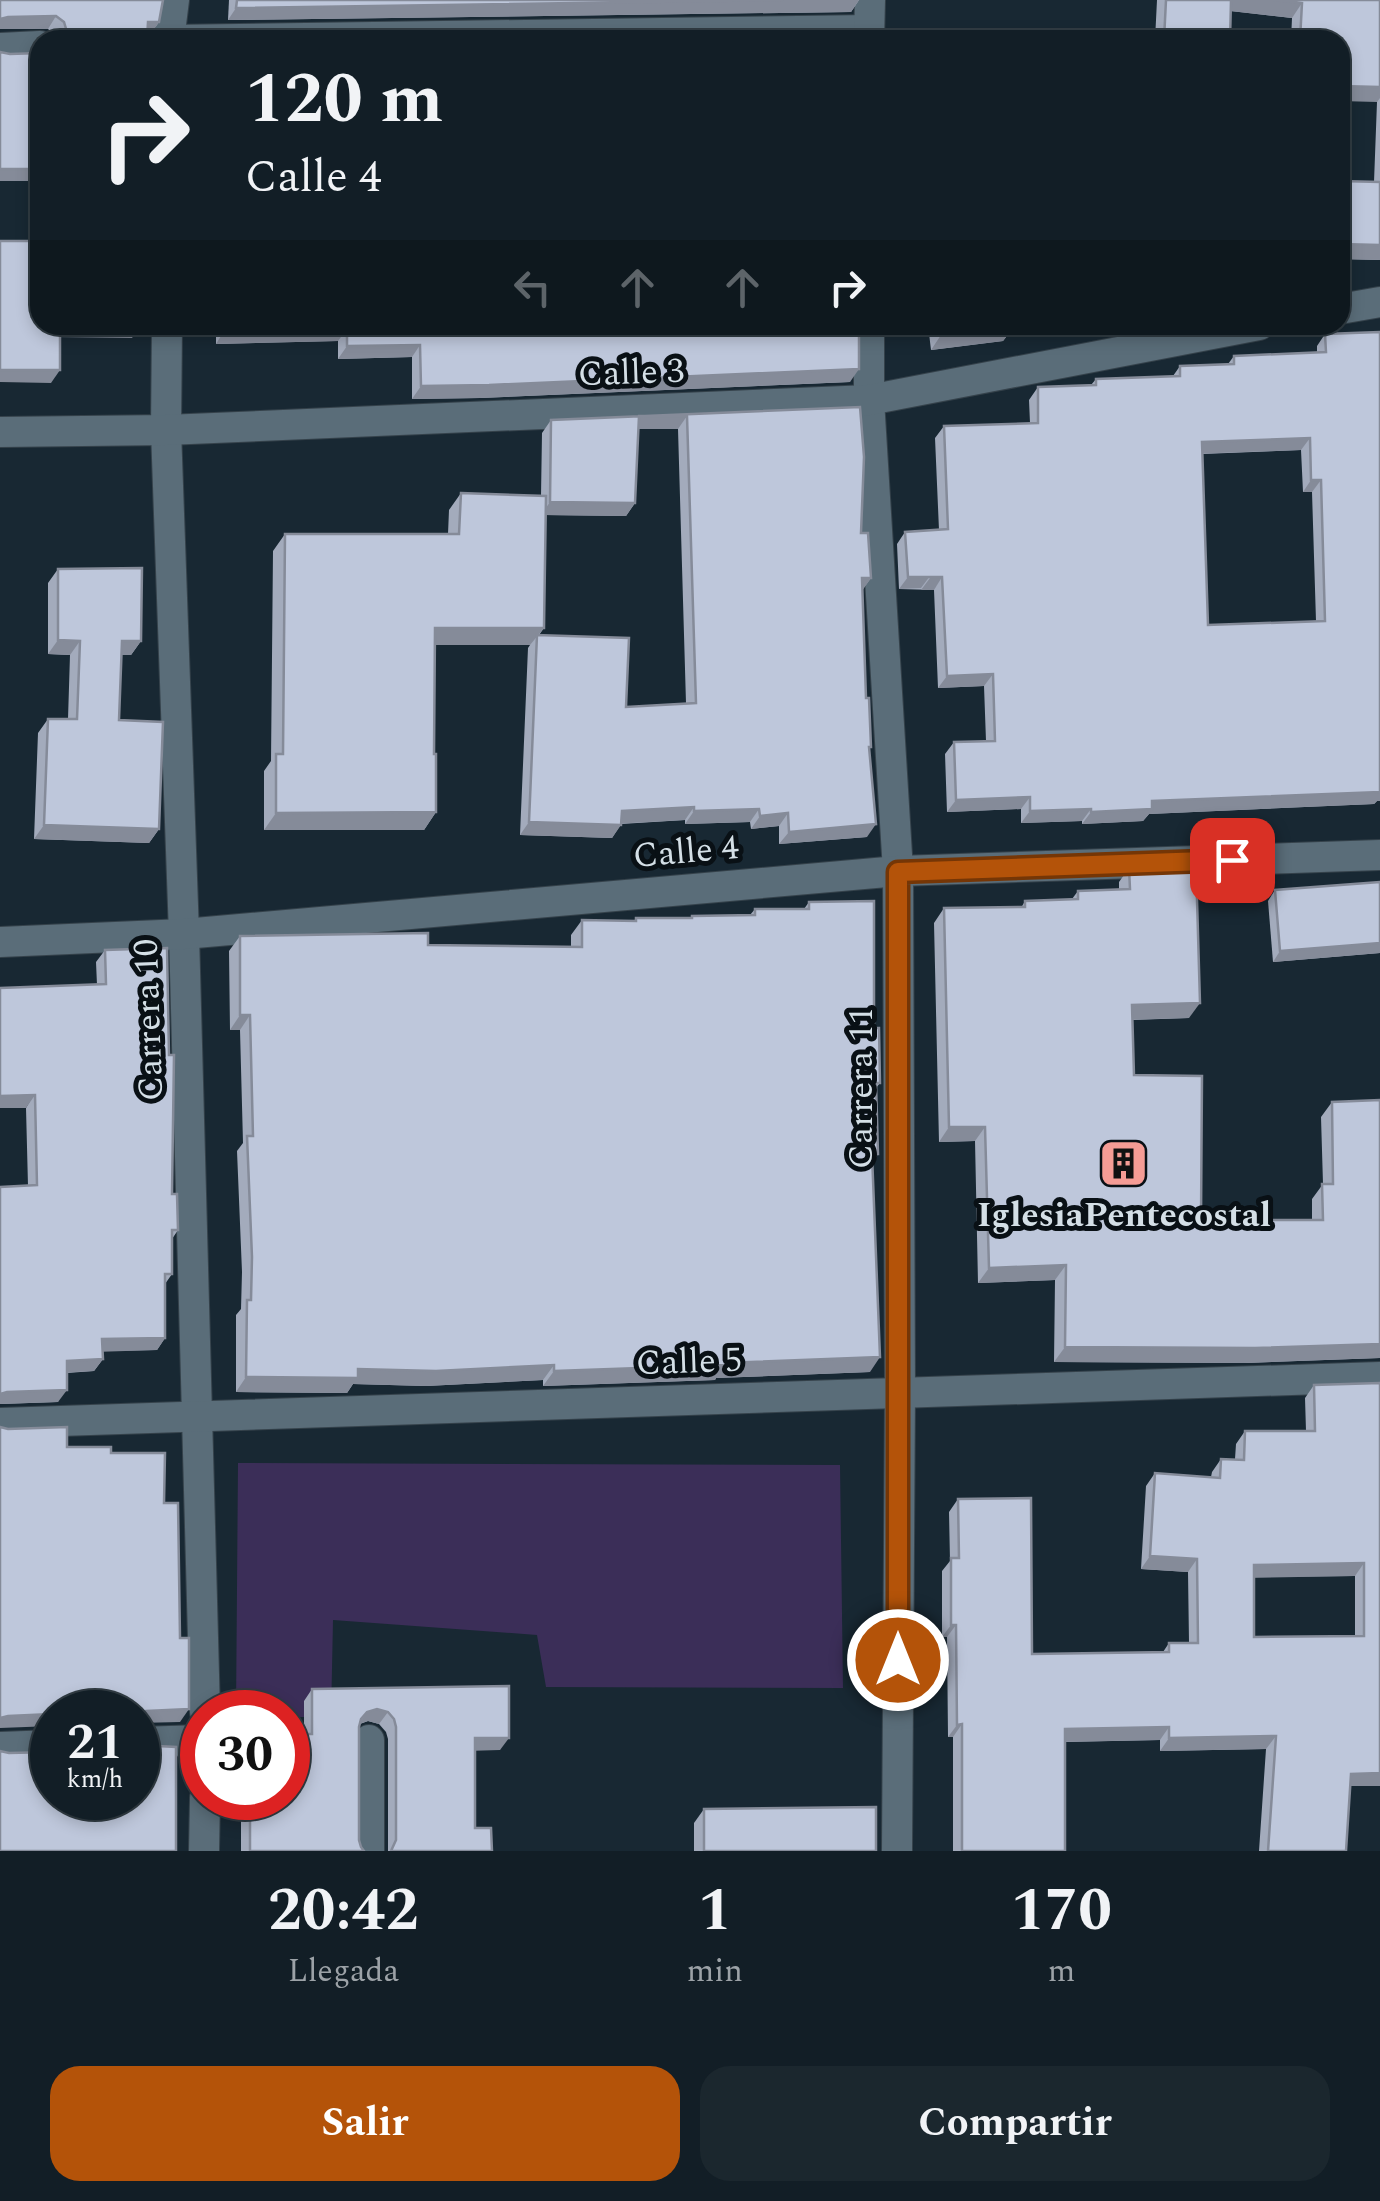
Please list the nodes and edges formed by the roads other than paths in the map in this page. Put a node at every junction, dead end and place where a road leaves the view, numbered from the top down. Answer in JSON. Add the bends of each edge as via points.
{"nodes":[{"id":1,"x":174,"y":0,"type":"edge"},
{"id":2,"x":870,"y":23,"type":"edge"},
{"id":3,"x":170,"y":30,"type":"edge"},
{"id":4,"x":581,"y":30,"type":"edge"},
{"id":5,"x":30,"y":46,"type":"edge"},
{"id":6,"x":0,"y":48,"type":"edge"},
{"id":7,"x":1380,"y":302,"type":"edge"},
{"id":8,"x":1350,"y":307,"type":"edge"},
{"id":9,"x":167,"y":335,"type":"edge"},
{"id":10,"x":869,"y":335,"type":"edge"},
{"id":11,"x":1206,"y":335,"type":"edge"},
{"id":12,"x":869,"y":400,"type":"junction"},
{"id":13,"x":166,"y":430,"type":"junction"},
{"id":14,"x":0,"y":432,"type":"edge"},
{"id":15,"x":1380,"y":855,"type":"edge"},
{"id":16,"x":898,"y":872,"type":"junction"},
{"id":17,"x":184,"y":934,"type":"junction"},
{"id":18,"x":0,"y":942,"type":"edge"},
{"id":19,"x":1380,"y":1377,"type":"edge"},
{"id":20,"x":900,"y":1393,"type":"junction"},
{"id":21,"x":198,"y":1416,"type":"junction"},
{"id":22,"x":0,"y":1423,"type":"edge"},
{"id":23,"x":204,"y":1690,"type":"edge"},
{"id":24,"x":369,"y":1740,"type":"edge"},
{"id":25,"x":30,"y":1746,"type":"edge"},
{"id":26,"x":0,"y":1747,"type":"edge"},
{"id":27,"x":205,"y":1820,"type":"edge"},
{"id":28,"x":204,"y":1851,"type":"edge"},
{"id":29,"x":369,"y":1851,"type":"edge"},
{"id":30,"x":897,"y":1851,"type":"edge"}],
"edges":[{"from":1,"to":3,"type":"street"},
{"from":2,"to":4,"type":"street"},
{"from":5,"to":6,"type":"street"},
{"from":7,"to":8,"type":"street"},
{"from":9,"to":13,"type":"street","name":"Carrera 10"},
{"from":10,"to":12,"type":"street","name":"Carrera 11"},
{"from":11,"to":12,"type":"street","name":"Calle 3"},
{"from":12,"to":13,"type":"street","name":"Calle 3"},
{"from":12,"to":16,"type":"street","name":"Carrera 11"},
{"from":13,"to":14,"type":"street","name":"Calle 3"},
{"from":13,"to":17,"type":"street","name":"Carrera 10"},
{"from":15,"to":16,"type":"street","name":"Calle 4"},
{"from":16,"to":17,"type":"street","name":"Calle 4"},
{"from":16,"to":20,"type":"street","name":"Carrera 11"},
{"from":17,"to":18,"type":"street","name":"Calle 4"},
{"from":17,"to":21,"type":"street","name":"Carrera 10"},
{"from":19,"to":20,"type":"street","name":"Calle 5"},
{"from":20,"to":21,"type":"street","name":"Calle 5"},
{"from":20,"to":30,"type":"street","name":"Carrera 11"},
{"from":21,"to":22,"type":"street","name":"Calle 5"},
{"from":21,"to":23,"type":"street","name":"Carrera 10"},
{"from":24,"to":29,"type":"street"},
{"from":25,"to":26,"type":"street"},
{"from":27,"to":28,"type":"street"}]}
